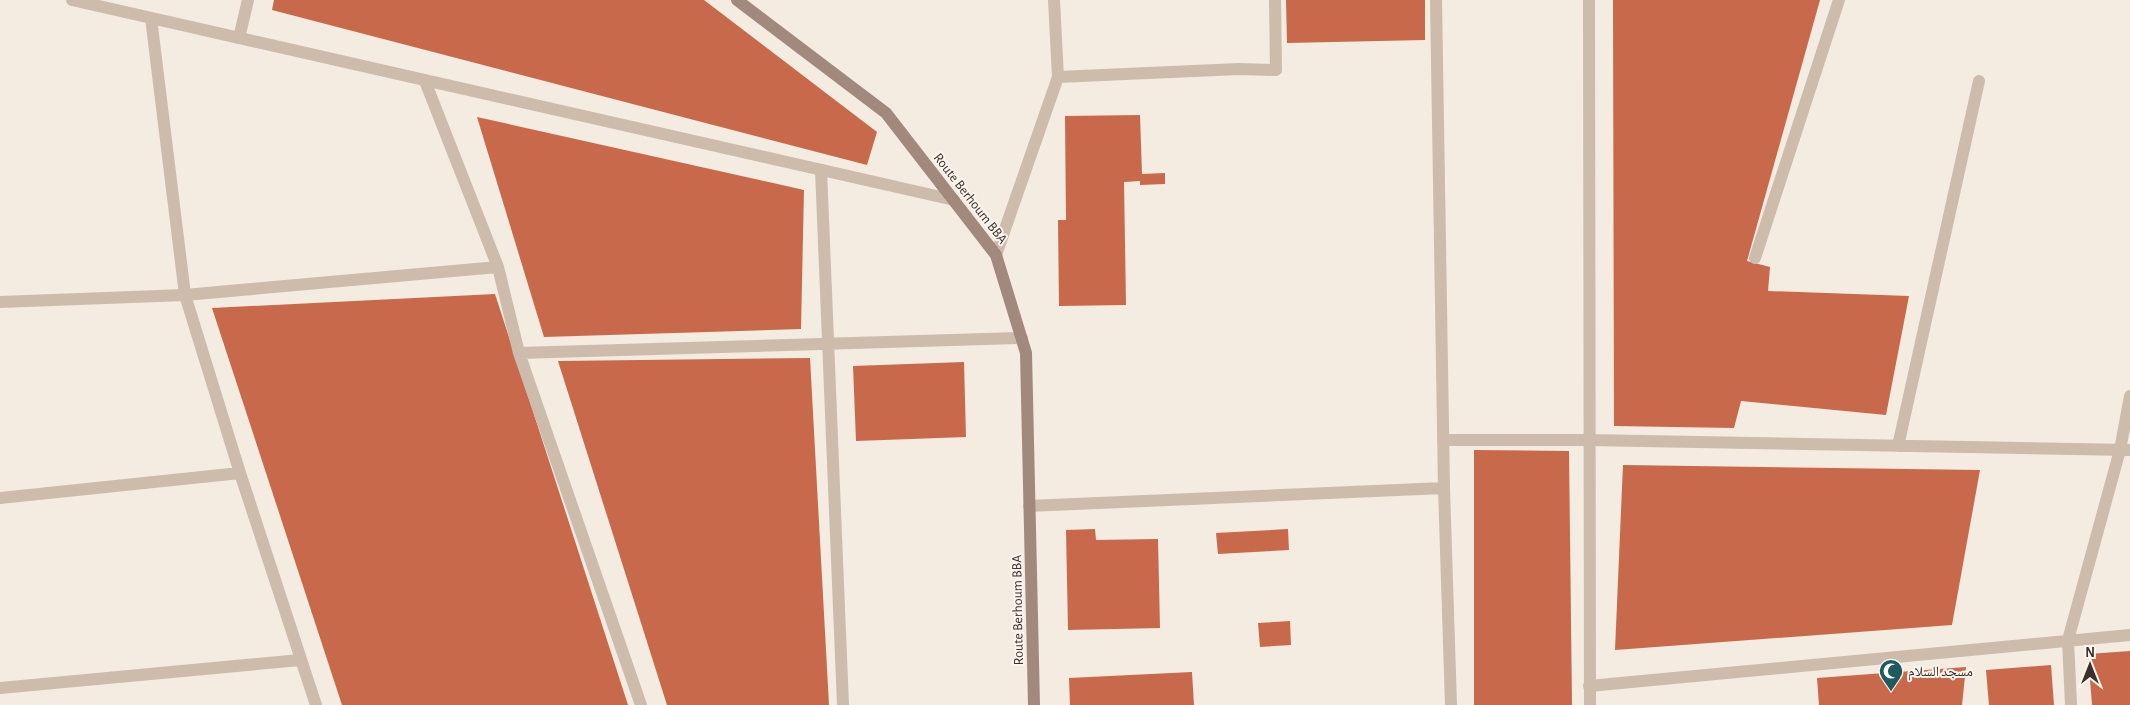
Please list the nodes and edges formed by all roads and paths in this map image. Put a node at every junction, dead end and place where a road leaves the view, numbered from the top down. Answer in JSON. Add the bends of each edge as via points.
{"nodes":[{"id":1,"x":72,"y":0,"type":"edge"},
{"id":2,"x":248,"y":0,"type":"edge"},
{"id":3,"x":737,"y":0,"type":"edge"},
{"id":4,"x":1054,"y":0,"type":"edge"},
{"id":5,"x":1275,"y":0,"type":"edge"},
{"id":6,"x":1436,"y":0,"type":"edge"},
{"id":7,"x":1589,"y":0,"type":"edge"},
{"id":8,"x":1839,"y":0,"type":"edge"},
{"id":9,"x":151,"y":18,"type":"junction"},
{"id":10,"x":239,"y":38,"type":"junction"},
{"id":11,"x":1058,"y":77,"type":"junction"},
{"id":12,"x":425,"y":81,"type":"junction"},
{"id":13,"x":1978,"y":81,"type":"dead end"},
{"id":14,"x":821,"y":170,"type":"junction"},
{"id":15,"x":954,"y":200,"type":"junction"},
{"id":16,"x":996,"y":255,"type":"junction"},
{"id":17,"x":1755,"y":258,"type":"dead end"},
{"id":18,"x":498,"y":266,"type":"junction"},
{"id":19,"x":184,"y":295,"type":"junction"},
{"id":20,"x":0,"y":302,"type":"edge"},
{"id":21,"x":1022,"y":338,"type":"junction"},
{"id":22,"x":828,"y":344,"type":"junction"},
{"id":23,"x":519,"y":353,"type":"junction"},
{"id":24,"x":2130,"y":396,"type":"edge"},
{"id":25,"x":1443,"y":440,"type":"junction"},
{"id":26,"x":1588,"y":440,"type":"junction"},
{"id":27,"x":1898,"y":446,"type":"junction"},
{"id":28,"x":2125,"y":450,"type":"edge"},
{"id":29,"x":240,"y":473,"type":"junction"},
{"id":30,"x":1444,"y":488,"type":"junction"},
{"id":31,"x":0,"y":498,"type":"edge"},
{"id":32,"x":1029,"y":506,"type":"junction"},
{"id":33,"x":2130,"y":635,"type":"edge"},
{"id":34,"x":2068,"y":640,"type":"junction"},
{"id":35,"x":300,"y":660,"type":"junction"},
{"id":36,"x":1589,"y":686,"type":"junction"},
{"id":37,"x":0,"y":688,"type":"edge"},
{"id":38,"x":316,"y":705,"type":"edge"},
{"id":39,"x":641,"y":705,"type":"edge"},
{"id":40,"x":843,"y":705,"type":"edge"},
{"id":41,"x":1034,"y":705,"type":"edge"},
{"id":42,"x":1451,"y":705,"type":"edge"},
{"id":43,"x":1590,"y":705,"type":"edge"},
{"id":44,"x":2071,"y":705,"type":"edge"}],
"edges":[{"from":1,"to":9,"type":"street"},
{"from":2,"to":10,"type":"street"},
{"from":3,"to":15,"type":"main road","name":"Route Berhoum BBA","via":[[886,113]]},
{"from":4,"to":11,"type":"street"},
{"from":5,"to":11,"type":"street","via":[[1276,70]]},
{"from":6,"to":25,"type":"street"},
{"from":7,"to":26,"type":"street"},
{"from":8,"to":17,"type":"street"},
{"from":9,"to":10,"type":"street"},
{"from":9,"to":19,"type":"street"},
{"from":10,"to":12,"type":"street"},
{"from":11,"to":16,"type":"street"},
{"from":12,"to":14,"type":"street"},
{"from":12,"to":18,"type":"street"},
{"from":13,"to":27,"type":"street"},
{"from":14,"to":15,"type":"street"},
{"from":14,"to":22,"type":"street"},
{"from":15,"to":16,"type":"main road","name":"Route Berhoum BBA"},
{"from":16,"to":21,"type":"main road","name":"Route Berhoum BBA"},
{"from":18,"to":19,"type":"street"},
{"from":18,"to":23,"type":"street"},
{"from":19,"to":20,"type":"street"},
{"from":19,"to":29,"type":"street"},
{"from":21,"to":22,"type":"street"},
{"from":21,"to":32,"type":"main road","name":"Route Berhoum BBA","via":[[1026,353]]},
{"from":22,"to":23,"type":"street"},
{"from":22,"to":40,"type":"street"},
{"from":23,"to":39,"type":"street"},
{"from":24,"to":28,"type":"street"},
{"from":25,"to":26,"type":"street"},
{"from":25,"to":30,"type":"street"},
{"from":26,"to":27,"type":"street"},
{"from":26,"to":36,"type":"street"},
{"from":27,"to":28,"type":"street"},
{"from":28,"to":34,"type":"street"},
{"from":29,"to":31,"type":"street"},
{"from":29,"to":35,"type":"street"},
{"from":30,"to":32,"type":"street"},
{"from":30,"to":42,"type":"street"},
{"from":32,"to":41,"type":"main road","name":"Route Berhoum BBA"},
{"from":33,"to":34,"type":"street"},
{"from":34,"to":36,"type":"street"},
{"from":34,"to":44,"type":"street"},
{"from":35,"to":37,"type":"street"},
{"from":35,"to":38,"type":"street"},
{"from":36,"to":43,"type":"street"}]}
